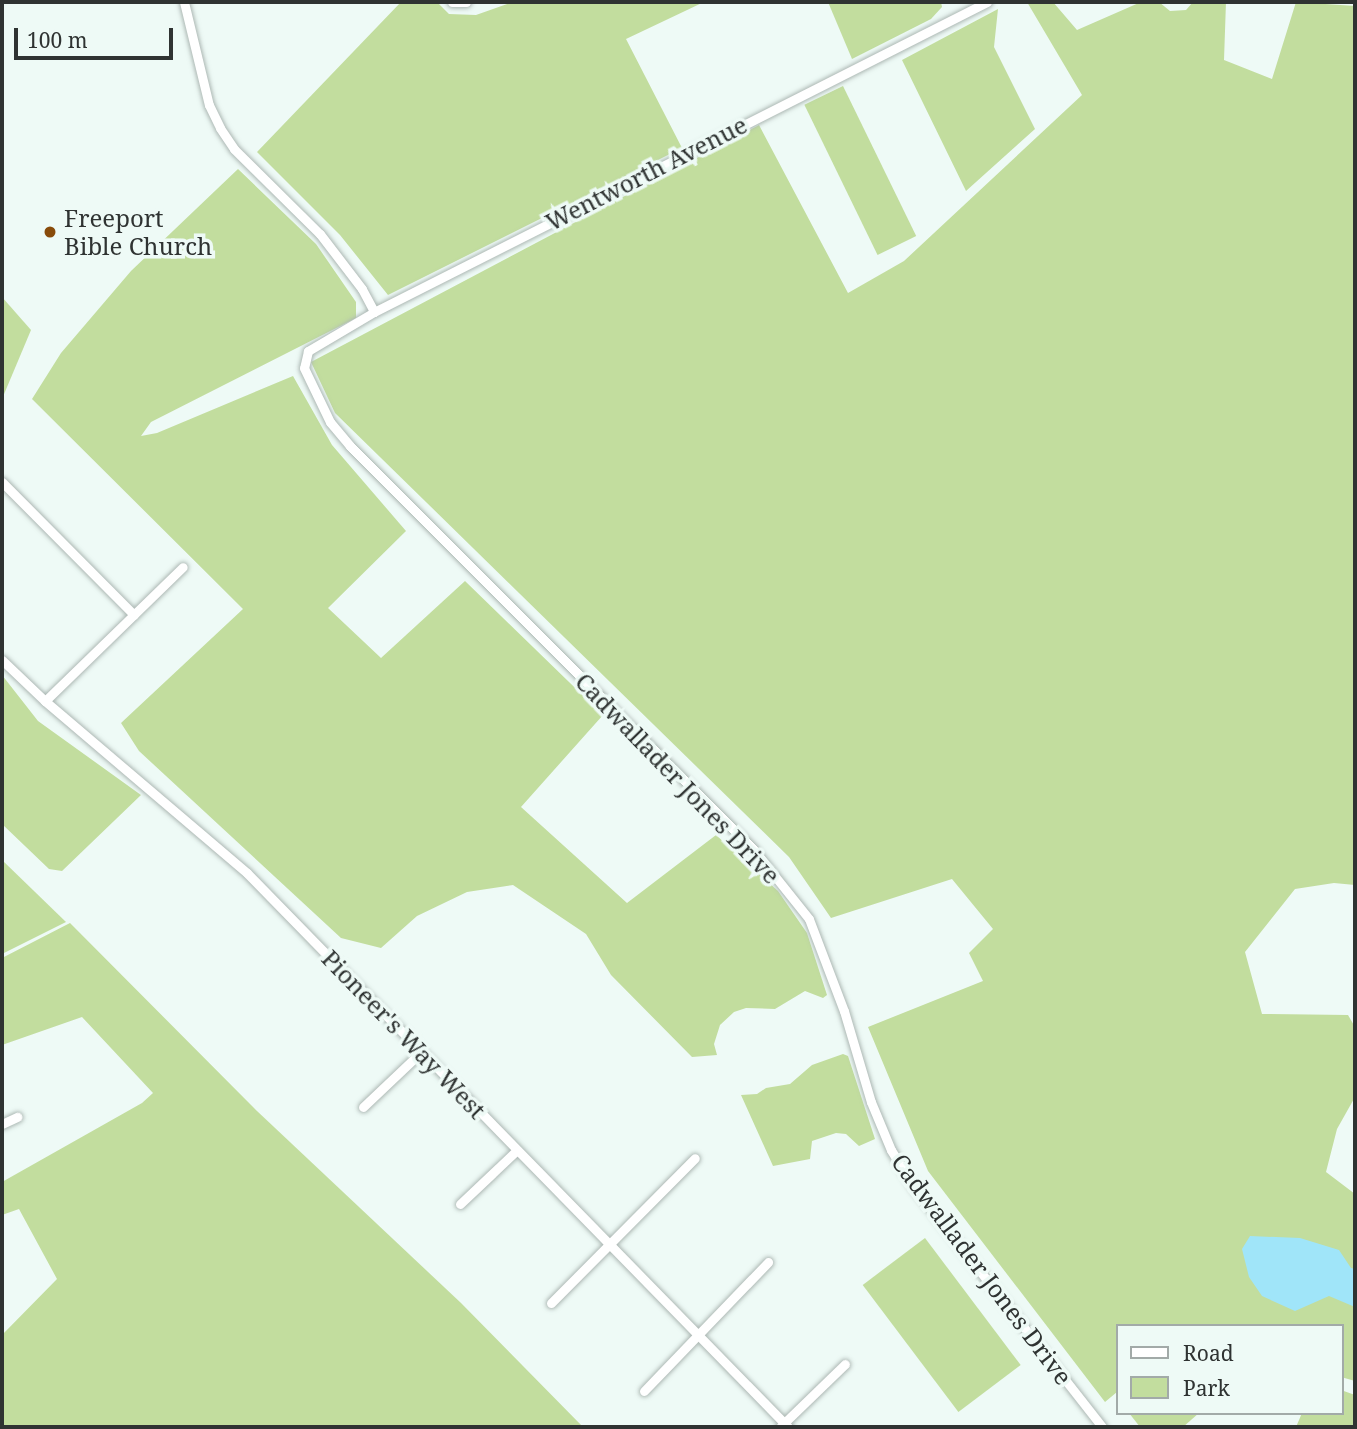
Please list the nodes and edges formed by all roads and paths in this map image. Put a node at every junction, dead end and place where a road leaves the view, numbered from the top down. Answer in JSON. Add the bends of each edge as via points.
{"nodes":[{"id":1,"x":184,"y":2,"type":"edge"},
{"id":2,"x":452,"y":2,"type":"edge"},
{"id":3,"x":466,"y":2,"type":"edge"},
{"id":4,"x":958,"y":2,"type":"edge"},
{"id":5,"x":987,"y":2,"type":"edge"},
{"id":6,"x":963,"y":12,"type":"junction"},
{"id":7,"x":374,"y":312,"type":"junction"},
{"id":8,"x":308,"y":351,"type":"joint"},
{"id":9,"x":2,"y":482,"type":"edge"},
{"id":10,"x":183,"y":566,"type":"dead end"},
{"id":11,"x":134,"y":615,"type":"junction"},
{"id":12,"x":2,"y":660,"type":"edge"},
{"id":13,"x":45,"y":701,"type":"junction"},
{"id":14,"x":421,"y":1052,"type":"junction"},
{"id":15,"x":363,"y":1107,"type":"dead end"},
{"id":16,"x":17,"y":1117,"type":"dead end"},
{"id":17,"x":2,"y":1124,"type":"edge"},
{"id":18,"x":516,"y":1150,"type":"junction"},
{"id":19,"x":695,"y":1157,"type":"dead end"},
{"id":20,"x":460,"y":1204,"type":"dead end"},
{"id":21,"x":608,"y":1245,"type":"junction"},
{"id":22,"x":768,"y":1262,"type":"dead end"},
{"id":23,"x":551,"y":1303,"type":"dead end"},
{"id":24,"x":699,"y":1333,"type":"junction"},
{"id":25,"x":845,"y":1364,"type":"dead end"},
{"id":26,"x":644,"y":1391,"type":"dead end"},
{"id":27,"x":784,"y":1426,"type":"edge"},
{"id":28,"x":1102,"y":1427,"type":"edge"}],
"edges":[{"from":1,"to":7,"type":"street","via":[[209,105],[220,128],[234,149],[320,234]]},
{"from":2,"to":3,"type":"street"},
{"from":4,"to":6,"type":"street"},
{"from":5,"to":6,"type":"street","name":"Wentworth Avenue"},
{"from":6,"to":7,"type":"street","name":"Wentworth Avenue"},
{"from":7,"to":8,"type":"street","name":"Wentworth Avenue"},
{"from":8,"to":28,"type":"street","name":"Cadwallader Jones Drive","via":[[304,368],[311,387],[350,446],[754,850],[809,919],[891,1150],[914,1186]]},
{"from":9,"to":11,"type":"street"},
{"from":10,"to":11,"type":"street"},
{"from":11,"to":13,"type":"street"},
{"from":12,"to":13,"type":"street","name":"Pioneer's Way West"},
{"from":13,"to":14,"type":"street","name":"Pioneer's Way West","via":[[247,873]]},
{"from":14,"to":15,"type":"street"},
{"from":14,"to":18,"type":"street","name":"Pioneer's Way West"},
{"from":16,"to":17,"type":"street"},
{"from":18,"to":20,"type":"street"},
{"from":18,"to":21,"type":"street","name":"Pioneer's Way West"},
{"from":19,"to":21,"type":"street"},
{"from":21,"to":23,"type":"street"},
{"from":21,"to":24,"type":"street","name":"Pioneer's Way West"},
{"from":22,"to":24,"type":"street"},
{"from":24,"to":26,"type":"street"},
{"from":24,"to":27,"type":"street","name":"Pioneer's Way West"},
{"from":25,"to":27,"type":"street"}]}
